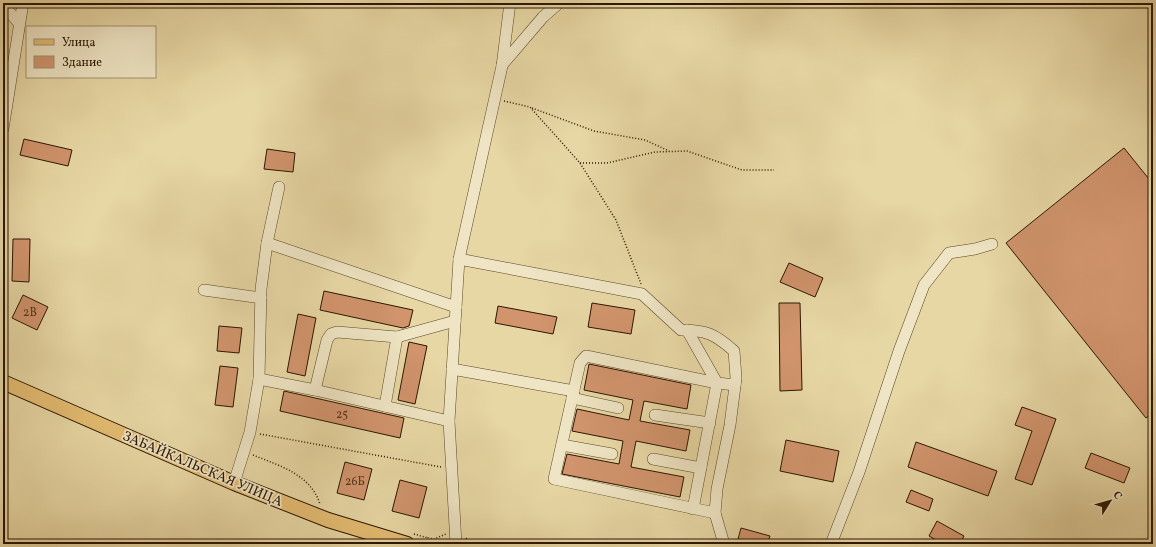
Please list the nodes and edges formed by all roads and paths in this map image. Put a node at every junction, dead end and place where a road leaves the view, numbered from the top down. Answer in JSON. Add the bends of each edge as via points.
{"nodes":[{"id":1,"x":23,"y":3,"type":"edge"},
{"id":2,"x":510,"y":3,"type":"edge"},
{"id":3,"x":560,"y":3,"type":"edge"},
{"id":4,"x":3,"y":5,"type":"edge"},
{"id":5,"x":19,"y":23,"type":"junction"},
{"id":6,"x":502,"y":66,"type":"junction"},
{"id":7,"x":494,"y":99,"type":"junction"},
{"id":8,"x":530,"y":107,"type":"junction"},
{"id":9,"x":3,"y":127,"type":"edge"},
{"id":10,"x":670,"y":151,"type":"junction"},
{"id":11,"x":580,"y":163,"type":"junction"},
{"id":12,"x":774,"y":170,"type":"dead end"},
{"id":13,"x":280,"y":187,"type":"dead end"},
{"id":14,"x":267,"y":243,"type":"junction"},
{"id":15,"x":992,"y":244,"type":"dead end"},
{"id":16,"x":459,"y":258,"type":"junction"},
{"id":17,"x":204,"y":290,"type":"dead end"},
{"id":18,"x":261,"y":298,"type":"junction"},
{"id":19,"x":648,"y":299,"type":"junction"},
{"id":20,"x":456,"y":307,"type":"junction"},
{"id":21,"x":455,"y":320,"type":"junction"},
{"id":22,"x":687,"y":330,"type":"junction"},
{"id":23,"x":397,"y":337,"type":"junction"},
{"id":24,"x":452,"y":369,"type":"junction"},
{"id":25,"x":259,"y":379,"type":"junction"},
{"id":26,"x":3,"y":382,"type":"edge"},
{"id":27,"x":717,"y":383,"type":"junction"},
{"id":28,"x":735,"y":385,"type":"junction"},
{"id":29,"x":315,"y":390,"type":"junction"},
{"id":30,"x":573,"y":395,"type":"junction"},
{"id":31,"x":385,"y":406,"type":"junction"},
{"id":32,"x":618,"y":408,"type":"dead end"},
{"id":33,"x":655,"y":415,"type":"dead end"},
{"id":34,"x":449,"y":421,"type":"junction"},
{"id":35,"x":710,"y":424,"type":"junction"},
{"id":36,"x":250,"y":432,"type":"junction"},
{"id":37,"x":562,"y":445,"type":"junction"},
{"id":38,"x":244,"y":451,"type":"junction"},
{"id":39,"x":612,"y":454,"type":"dead end"},
{"id":40,"x":653,"y":459,"type":"dead end"},
{"id":41,"x":453,"y":468,"type":"junction"},
{"id":42,"x":701,"y":468,"type":"junction"},
{"id":43,"x":234,"y":483,"type":"junction"},
{"id":44,"x":326,"y":508,"type":"dead end"},
{"id":45,"x":694,"y":509,"type":"junction"},
{"id":46,"x":715,"y":513,"type":"junction"},
{"id":47,"x":428,"y":538,"type":"dead end"},
{"id":48,"x":410,"y":539,"type":"edge"},
{"id":49,"x":456,"y":544,"type":"edge"},
{"id":50,"x":724,"y":544,"type":"edge"},
{"id":51,"x":831,"y":544,"type":"edge"}],
"edges":[{"from":1,"to":5,"type":"street"},
{"from":2,"to":6,"type":"street"},
{"from":3,"to":6,"type":"street","via":[[543,17]]},
{"from":4,"to":5,"type":"street"},
{"from":5,"to":9,"type":"street"},
{"from":6,"to":7,"type":"street"},
{"from":7,"to":8,"type":"path"},
{"from":7,"to":16,"type":"street"},
{"from":8,"to":10,"type":"path","via":[[594,131],[645,140]]},
{"from":8,"to":11,"type":"path"},
{"from":10,"to":11,"type":"path","via":[[654,152],[607,163]]},
{"from":10,"to":12,"type":"path","via":[[687,151],[742,170]]},
{"from":11,"to":19,"type":"path","via":[[616,220]]},
{"from":13,"to":14,"type":"street"},
{"from":14,"to":18,"type":"street"},
{"from":14,"to":20,"type":"street"},
{"from":15,"to":51,"type":"street","via":[[949,253],[924,285],[859,472]]},
{"from":16,"to":19,"type":"street","via":[[642,294]]},
{"from":16,"to":20,"type":"street"},
{"from":17,"to":18,"type":"street"},
{"from":18,"to":25,"type":"street"},
{"from":19,"to":22,"type":"street","via":[[681,330]]},
{"from":20,"to":21,"type":"street"},
{"from":21,"to":23,"type":"street"},
{"from":21,"to":24,"type":"street"},
{"from":22,"to":27,"type":"street"},
{"from":22,"to":28,"type":"street","via":[[701,330],[718,336],[734,350]]},
{"from":23,"to":29,"type":"street","via":[[336,332],[330,334]]},
{"from":23,"to":31,"type":"street"},
{"from":24,"to":30,"type":"street"},
{"from":24,"to":34,"type":"street"},
{"from":25,"to":29,"type":"street"},
{"from":25,"to":36,"type":"street"},
{"from":26,"to":43,"type":"main road","name":"ЗАБАЙКАЛЬСКАЯ УЛИЦА"},
{"from":27,"to":28,"type":"street"},
{"from":27,"to":30,"type":"street","via":[[586,356],[580,362]]},
{"from":27,"to":35,"type":"street"},
{"from":28,"to":46,"type":"street"},
{"from":29,"to":31,"type":"street"},
{"from":30,"to":32,"type":"street"},
{"from":30,"to":37,"type":"street"},
{"from":31,"to":34,"type":"street"},
{"from":33,"to":35,"type":"street"},
{"from":34,"to":41,"type":"street"},
{"from":35,"to":42,"type":"street"},
{"from":36,"to":38,"type":"street"},
{"from":36,"to":41,"type":"path","via":[[426,466]]},
{"from":37,"to":39,"type":"street"},
{"from":37,"to":45,"type":"street","via":[[554,479]]},
{"from":38,"to":43,"type":"street"},
{"from":38,"to":44,"type":"path","via":[[297,473],[309,483],[320,503]]},
{"from":40,"to":42,"type":"street"},
{"from":41,"to":49,"type":"street"},
{"from":42,"to":45,"type":"street"},
{"from":43,"to":48,"type":"main road","name":"ЗАБАЙКАЛЬСКАЯ УЛИЦА","via":[[328,520]]},
{"from":45,"to":46,"type":"street"},
{"from":46,"to":50,"type":"street"},
{"from":47,"to":48,"type":"path"}]}
